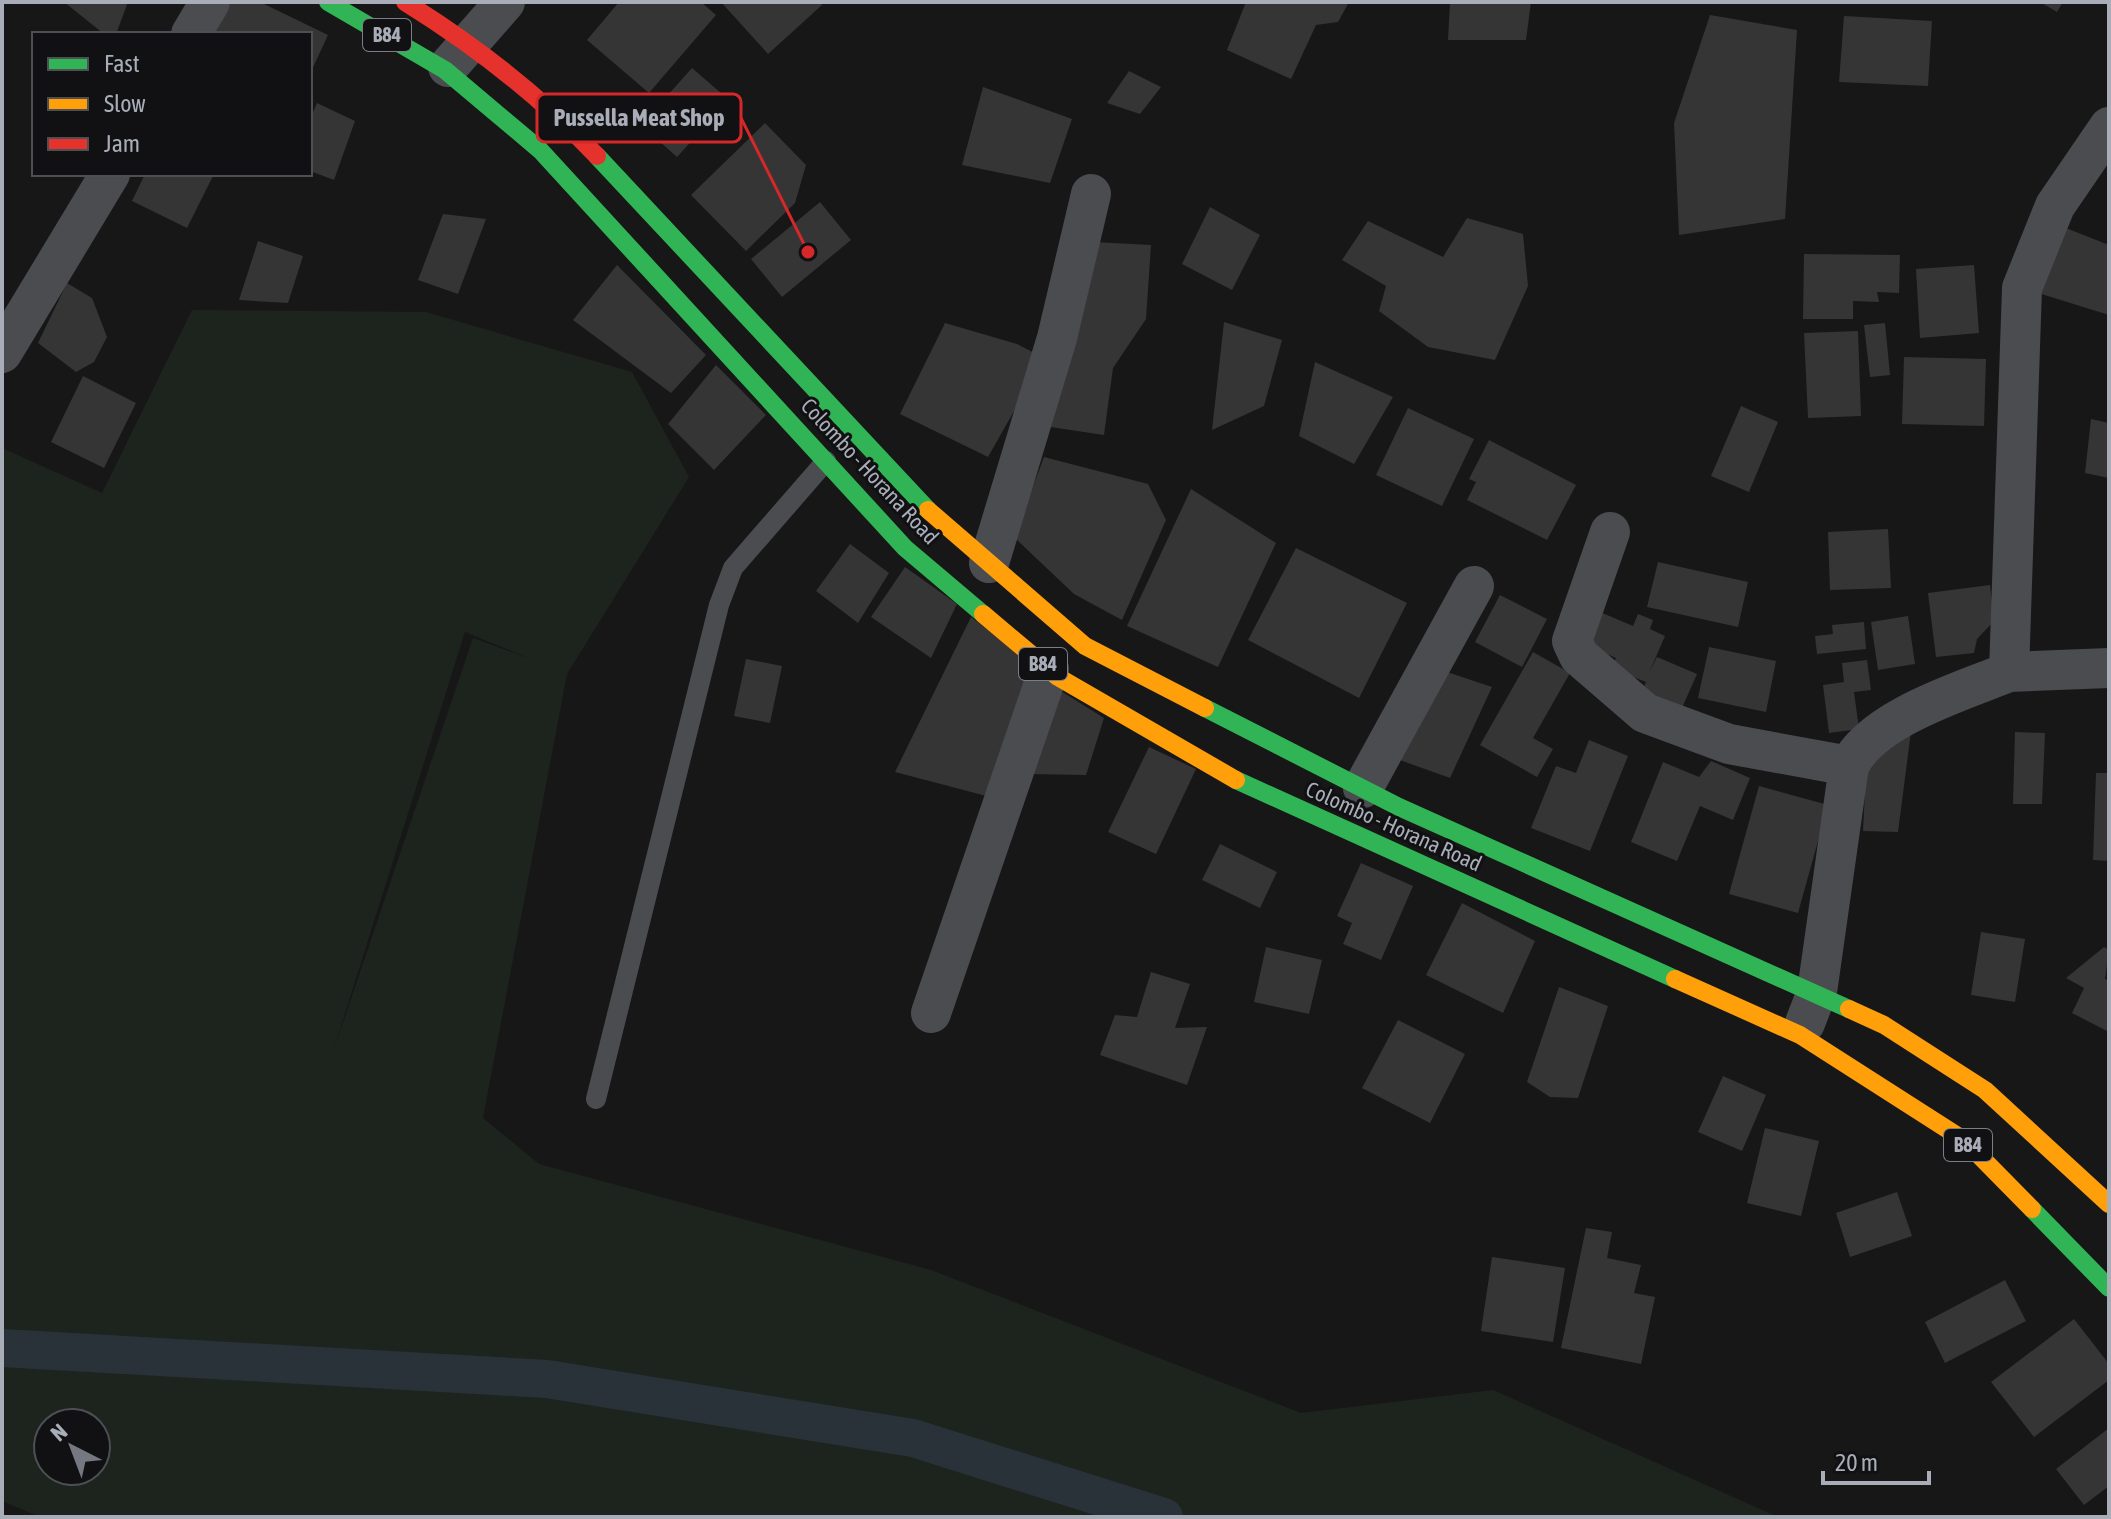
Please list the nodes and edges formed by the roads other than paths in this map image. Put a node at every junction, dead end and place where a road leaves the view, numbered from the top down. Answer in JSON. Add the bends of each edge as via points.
{"nodes":[{"id":1,"x":210,"y":2,"type":"edge"},
{"id":2,"x":328,"y":2,"type":"edge"},
{"id":3,"x":405,"y":2,"type":"edge"},
{"id":4,"x":505,"y":2,"type":"edge"},
{"id":5,"x":192,"y":32,"type":"edge"},
{"id":6,"x":457,"y":56,"type":"junction"},
{"id":7,"x":2109,"y":127,"type":"edge"},
{"id":8,"x":109,"y":176,"type":"edge"},
{"id":9,"x":1091,"y":194,"type":"dead end"},
{"id":10,"x":2,"y":353,"type":"edge"},
{"id":11,"x":826,"y":461,"type":"junction"},
{"id":12,"x":1610,"y":532,"type":"dead end"},
{"id":13,"x":989,"y":563,"type":"junction"},
{"id":14,"x":1474,"y":586,"type":"dead end"},
{"id":15,"x":2109,"y":668,"type":"edge"},
{"id":16,"x":1049,"y":669,"type":"junction"},
{"id":17,"x":2009,"y":672,"type":"junction"},
{"id":18,"x":1849,"y":766,"type":"junction"},
{"id":19,"x":1363,"y":788,"type":"junction"},
{"id":20,"x":1817,"y":992,"type":"junction"},
{"id":21,"x":931,"y":1013,"type":"dead end"},
{"id":22,"x":1800,"y":1035,"type":"junction"},
{"id":23,"x":596,"y":1099,"type":"dead end"},
{"id":24,"x":2088,"y":1181,"type":"junction"},
{"id":25,"x":2109,"y":1192,"type":"edge"},
{"id":26,"x":2109,"y":1204,"type":"edge"},
{"id":27,"x":2109,"y":1288,"type":"edge"}],
"edges":[{"from":1,"to":5,"type":"street"},
{"from":2,"to":6,"type":"main road","name":"Colombo - Horana Road","number":"B84"},
{"from":3,"to":6,"type":"main road","name":"Colombo - Horana Road","number":"B84"},
{"from":4,"to":6,"type":"street"},
{"from":6,"to":11,"type":"main road","name":"Colombo - Horana Road","number":"B84"},
{"from":6,"to":13,"type":"main road","name":"Colombo - Horana Road","number":"B84","via":[[567,124],[927,509]]},
{"from":7,"to":17,"type":"street","via":[[2055,206],[2022,288]]},
{"from":8,"to":10,"type":"street"},
{"from":9,"to":13,"type":"street","via":[[1057,338]]},
{"from":11,"to":16,"type":"main road","name":"Colombo - Horana Road","number":"B84","via":[[905,548]]},
{"from":11,"to":23,"type":"lane","via":[[733,568],[719,605]]},
{"from":12,"to":18,"type":"street","via":[[1572,641],[1579,656],[1645,713],[1729,744]]},
{"from":13,"to":19,"type":"main road","name":"Colombo - Horana Road","number":"B84","via":[[1085,646]]},
{"from":14,"to":19,"type":"street"},
{"from":15,"to":17,"type":"street"},
{"from":16,"to":21,"type":"street"},
{"from":16,"to":22,"type":"main road","name":"Colombo - Horana Road","number":"B84","via":[[1241,783]]},
{"from":17,"to":18,"type":"street","via":[[1903,715]]},
{"from":18,"to":20,"type":"street"},
{"from":19,"to":20,"type":"main road","name":"Colombo - Horana Road","number":"B84"},
{"from":20,"to":22,"type":"street"},
{"from":20,"to":24,"type":"main road","number":"B84","via":[[1884,1025],[1985,1090]]},
{"from":22,"to":27,"type":"main road","number":"B84","via":[[1964,1140]]},
{"from":24,"to":25,"type":"main road"},
{"from":24,"to":26,"type":"main road","number":"B84"}]}
